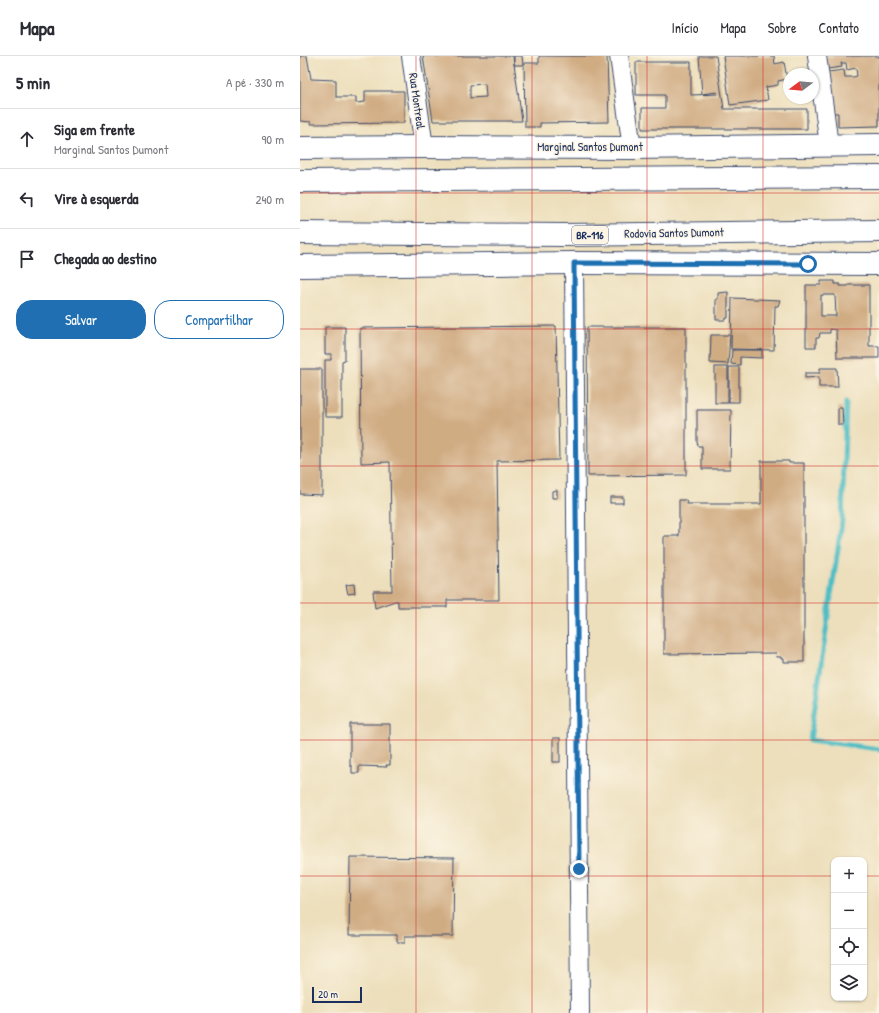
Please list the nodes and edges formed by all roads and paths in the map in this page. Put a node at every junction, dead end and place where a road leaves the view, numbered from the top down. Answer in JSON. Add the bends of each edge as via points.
{"nodes":[{"id":1,"x":411,"y":56,"type":"edge"},
{"id":2,"x":619,"y":56,"type":"edge"},
{"id":3,"x":817,"y":56,"type":"edge"},
{"id":4,"x":829,"y":145,"type":"junction"},
{"id":5,"x":879,"y":145,"type":"edge"},
{"id":6,"x":424,"y":147,"type":"junction"},
{"id":7,"x":300,"y":148,"type":"edge"},
{"id":8,"x":632,"y":148,"type":"junction"},
{"id":9,"x":879,"y":177,"type":"edge"},
{"id":10,"x":300,"y":181,"type":"edge"},
{"id":11,"x":879,"y":231,"type":"edge"},
{"id":12,"x":300,"y":233,"type":"edge"},
{"id":13,"x":574,"y":263,"type":"junction"},
{"id":14,"x":879,"y":264,"type":"edge"},
{"id":15,"x":300,"y":266,"type":"edge"},
{"id":16,"x":580,"y":1013,"type":"edge"}],
"edges":[{"from":1,"to":6,"type":"street","name":"Rua Montreal"},
{"from":2,"to":8,"type":"street"},
{"from":3,"to":4,"type":"street"},
{"from":4,"to":5,"type":"main road","name":"Marginal Santos Dumont"},
{"from":4,"to":8,"type":"main road","name":"Marginal Santos Dumont"},
{"from":6,"to":7,"type":"main road","name":"Marginal Santos Dumont"},
{"from":6,"to":8,"type":"main road","name":"Marginal Santos Dumont"},
{"from":9,"to":10,"type":"main road"},
{"from":11,"to":12,"type":"main road","name":"Rodovia Santos Dumont","number":"BR-116","via":[[563,235]]},
{"from":13,"to":14,"type":"main road"},
{"from":13,"to":15,"type":"main road"},
{"from":13,"to":16,"type":"street"}]}
